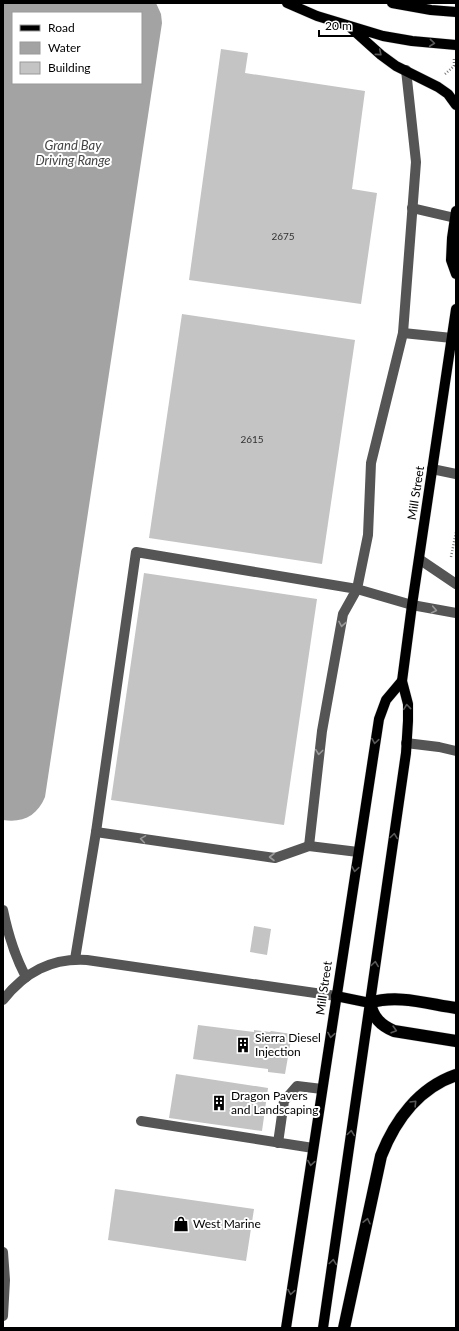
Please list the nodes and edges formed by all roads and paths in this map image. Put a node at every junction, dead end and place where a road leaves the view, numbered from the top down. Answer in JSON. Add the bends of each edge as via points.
{"nodes":[{"id":1,"x":287,"y":3,"type":"edge"},
{"id":2,"x":392,"y":3,"type":"edge"},
{"id":3,"x":456,"y":12,"type":"edge"},
{"id":4,"x":350,"y":27,"type":"junction"},
{"id":5,"x":456,"y":45,"type":"edge"},
{"id":6,"x":454,"y":58,"type":"dead end"},
{"id":7,"x":455,"y":66,"type":"edge"},
{"id":8,"x":406,"y":70,"type":"junction"},
{"id":9,"x":443,"y":75,"type":"dead end"},
{"id":10,"x":456,"y":105,"type":"edge"},
{"id":11,"x":412,"y":208,"type":"junction"},
{"id":12,"x":455,"y":215,"type":"edge"},
{"id":13,"x":456,"y":274,"type":"edge"},
{"id":14,"x":456,"y":309,"type":"edge"},
{"id":15,"x":403,"y":333,"type":"junction"},
{"id":16,"x":454,"y":333,"type":"edge"},
{"id":17,"x":432,"y":469,"type":"junction"},
{"id":18,"x":456,"y":474,"type":"edge"},
{"id":19,"x":456,"y":532,"type":"edge"},
{"id":20,"x":452,"y":558,"type":"dead end"},
{"id":21,"x":419,"y":559,"type":"junction"},
{"id":22,"x":456,"y":584,"type":"edge"},
{"id":23,"x":357,"y":589,"type":"junction"},
{"id":24,"x":412,"y":605,"type":"junction"},
{"id":25,"x":456,"y":613,"type":"edge"},
{"id":26,"x":402,"y":681,"type":"junction"},
{"id":27,"x":406,"y":743,"type":"junction"},
{"id":28,"x":456,"y":752,"type":"edge"},
{"id":29,"x":96,"y":832,"type":"junction"},
{"id":30,"x":309,"y":846,"type":"junction"},
{"id":31,"x":358,"y":852,"type":"junction"},
{"id":32,"x":3,"y":910,"type":"edge"},
{"id":33,"x":75,"y":959,"type":"junction"},
{"id":34,"x":26,"y":977,"type":"junction"},
{"id":35,"x":336,"y":996,"type":"junction"},
{"id":36,"x":3,"y":1000,"type":"edge"},
{"id":37,"x":370,"y":1003,"type":"junction"},
{"id":38,"x":456,"y":1008,"type":"edge"},
{"id":39,"x":456,"y":1041,"type":"edge"},
{"id":40,"x":456,"y":1075,"type":"edge"},
{"id":41,"x":322,"y":1089,"type":"junction"},
{"id":42,"x":141,"y":1121,"type":"dead end"},
{"id":43,"x":278,"y":1143,"type":"junction"},
{"id":44,"x":313,"y":1148,"type":"junction"},
{"id":45,"x":3,"y":1252,"type":"edge"},
{"id":46,"x":3,"y":1316,"type":"edge"},
{"id":47,"x":286,"y":1328,"type":"edge"},
{"id":48,"x":323,"y":1328,"type":"edge"},
{"id":49,"x":344,"y":1328,"type":"edge"}],
"edges":[{"from":1,"to":4,"type":"main road"},
{"from":2,"to":3,"type":"main road"},
{"from":4,"to":5,"type":"main road","one_way":true,"via":[[412,41]]},
{"from":4,"to":8,"type":"main road","one_way":true,"via":[[381,55]]},
{"from":6,"to":7,"type":"path"},
{"from":7,"to":9,"type":"path"},
{"from":8,"to":10,"type":"main road","via":[[438,87],[448,94]]},
{"from":8,"to":11,"type":"street","via":[[416,162]]},
{"from":11,"to":12,"type":"street"},
{"from":11,"to":15,"type":"street"},
{"from":12,"to":13,"type":"main road","via":[[451,260]]},
{"from":14,"to":16,"type":"main road","name":"Mill Street"},
{"from":15,"to":16,"type":"street"},
{"from":15,"to":23,"type":"street","via":[[371,463],[368,535]]},
{"from":16,"to":17,"type":"main road","name":"Mill Street"},
{"from":17,"to":18,"type":"street"},
{"from":17,"to":21,"type":"main road","name":"Mill Street"},
{"from":19,"to":20,"type":"path"},
{"from":21,"to":22,"type":"street"},
{"from":21,"to":24,"type":"main road","name":"Mill Street"},
{"from":23,"to":24,"type":"street"},
{"from":23,"to":29,"type":"street","via":[[136,552]]},
{"from":23,"to":30,"type":"street","one_way":true,"via":[[342,621],[322,732]]},
{"from":24,"to":25,"type":"street","one_way":true},
{"from":24,"to":26,"type":"main road","name":"Mill Street"},
{"from":27,"to":26,"type":"main road","name":"Mill Street","one_way":true,"via":[[408,704]]},
{"from":26,"to":31,"type":"main road","name":"Mill Street","one_way":true,"via":[[386,700],[379,719]]},
{"from":27,"to":28,"type":"street"},
{"from":37,"to":27,"type":"main road","name":"Mill Street","one_way":true},
{"from":30,"to":29,"type":"street","one_way":true,"via":[[275,858]]},
{"from":29,"to":33,"type":"street"},
{"from":30,"to":31,"type":"street"},
{"from":31,"to":35,"type":"main road","name":"Mill Street","one_way":true},
{"from":32,"to":34,"type":"street","via":[[11,944]]},
{"from":33,"to":34,"type":"street","via":[[51,964]]},
{"from":33,"to":35,"type":"street"},
{"from":34,"to":36,"type":"street"},
{"from":35,"to":37,"type":"main road"},
{"from":35,"to":41,"type":"main road","name":"Mill Street","one_way":true},
{"from":37,"to":38,"type":"highway","via":[[392,999]]},
{"from":37,"to":39,"type":"highway","one_way":true,"via":[[374,1016],[386,1028]]},
{"from":48,"to":37,"type":"main road","name":"Mill Street","one_way":true},
{"from":49,"to":40,"type":"highway","one_way":true,"via":[[382,1156],[388,1140],[396,1124],[417,1099],[444,1079]]},
{"from":41,"to":43,"type":"street","via":[[297,1086],[284,1101]]},
{"from":41,"to":44,"type":"main road","name":"Mill Street"},
{"from":42,"to":43,"type":"street"},
{"from":43,"to":44,"type":"street"},
{"from":44,"to":47,"type":"main road","name":"Mill Street","one_way":true},
{"from":45,"to":46,"type":"street"}]}
